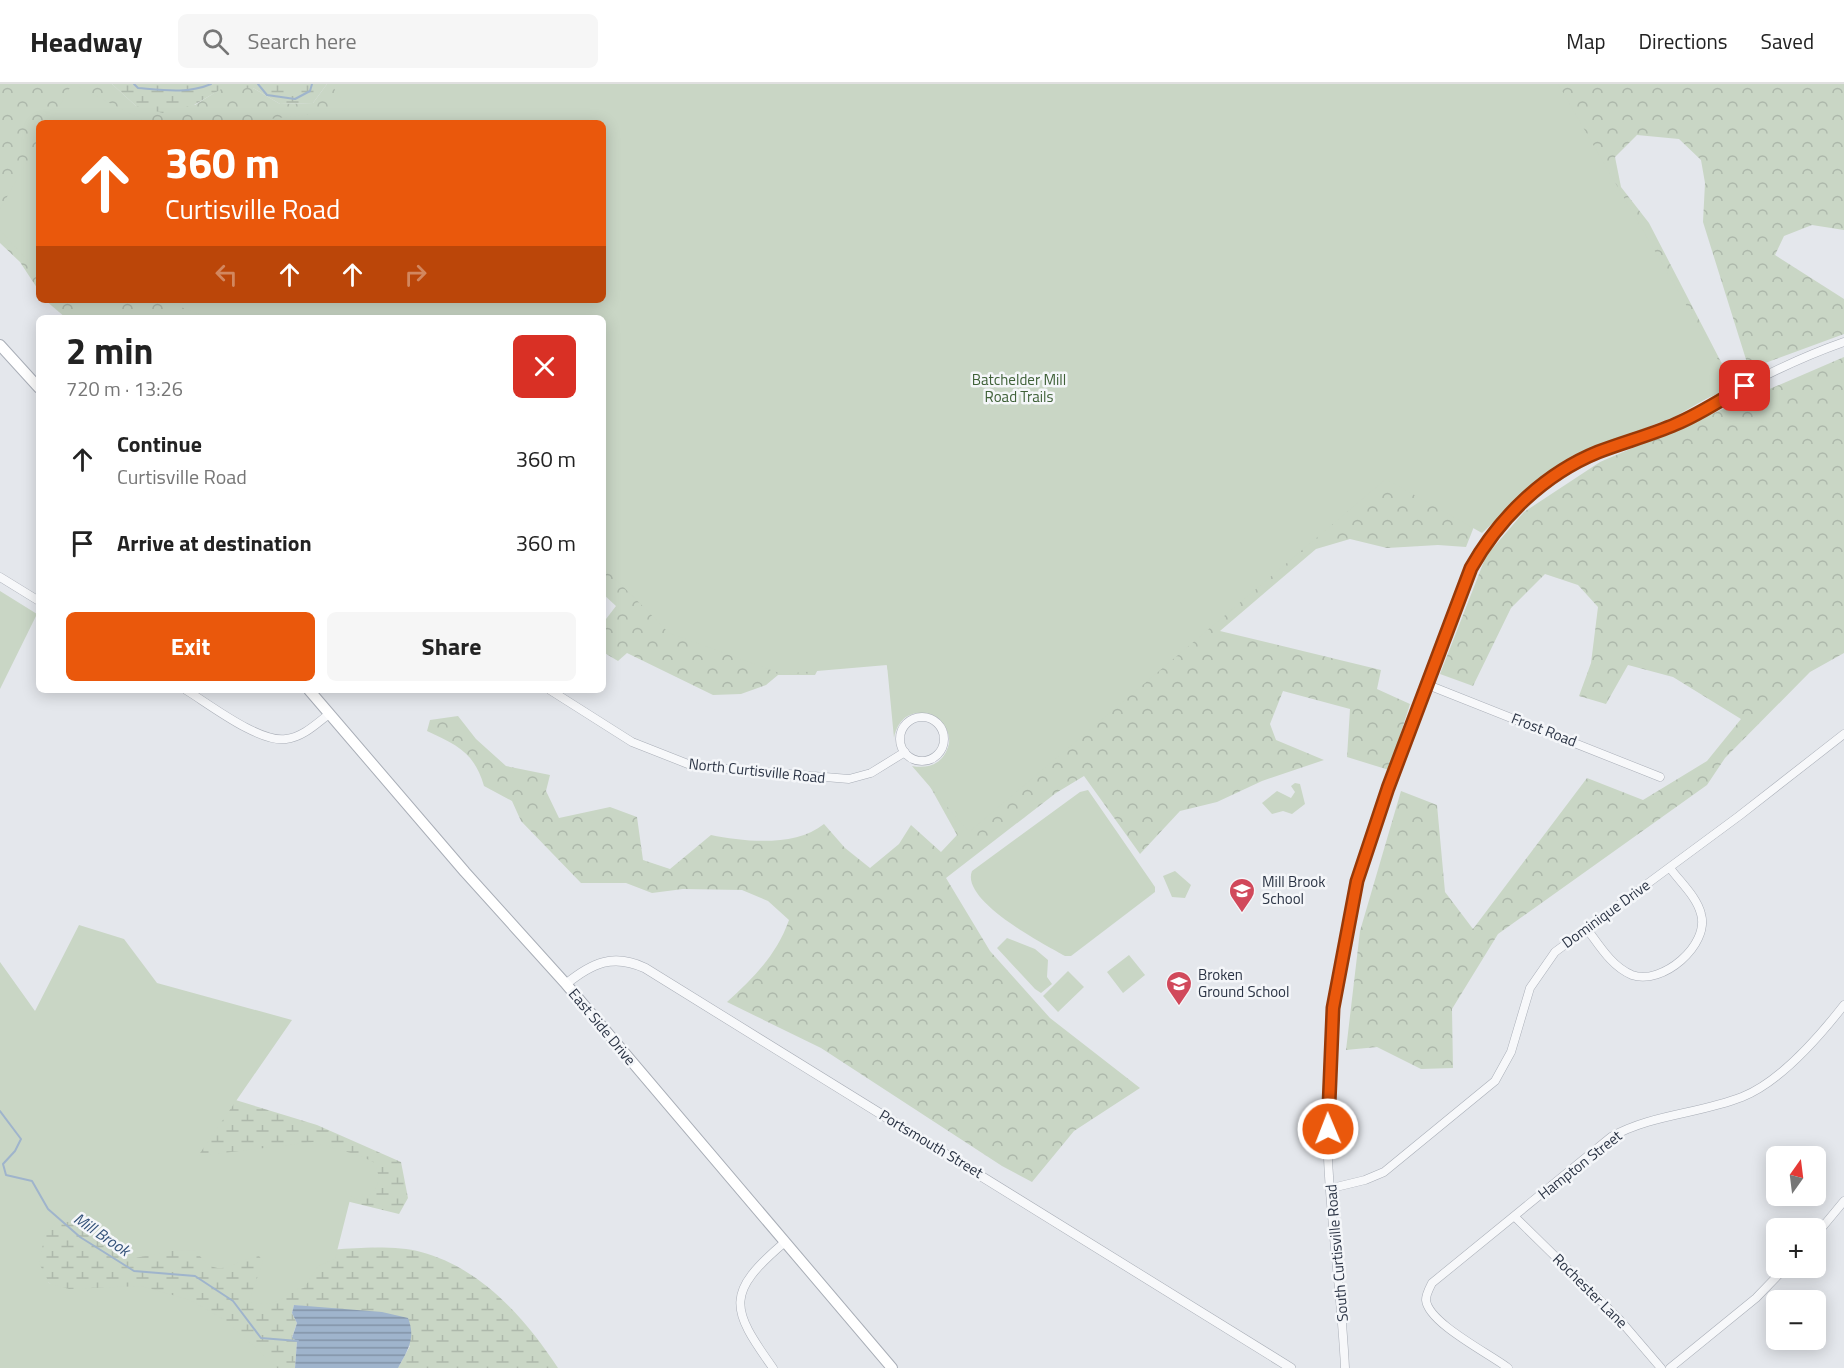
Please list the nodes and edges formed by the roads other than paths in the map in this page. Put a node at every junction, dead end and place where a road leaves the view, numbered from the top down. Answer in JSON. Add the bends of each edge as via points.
{"nodes":[{"id":1,"x":1844,"y":342,"type":"edge"},
{"id":2,"x":0,"y":345,"type":"edge"},
{"id":3,"x":36,"y":385,"type":"edge"},
{"id":4,"x":0,"y":577,"type":"edge"},
{"id":5,"x":36,"y":599,"type":"edge"},
{"id":6,"x":1428,"y":685,"type":"junction"},
{"id":7,"x":191,"y":693,"type":"edge"},
{"id":8,"x":312,"y":693,"type":"edge"},
{"id":9,"x":555,"y":693,"type":"edge"},
{"id":10,"x":329,"y":714,"type":"junction"},
{"id":11,"x":1844,"y":734,"type":"edge"},
{"id":12,"x":905,"y":752,"type":"junction"},
{"id":13,"x":1660,"y":777,"type":"dead end"},
{"id":14,"x":1670,"y":868,"type":"junction"},
{"id":15,"x":1587,"y":929,"type":"junction"},
{"id":16,"x":566,"y":984,"type":"junction"},
{"id":17,"x":1844,"y":1005,"type":"edge"},
{"id":18,"x":1332,"y":1188,"type":"junction"},
{"id":19,"x":1844,"y":1201,"type":"edge"},
{"id":20,"x":1515,"y":1217,"type":"junction"},
{"id":21,"x":1826,"y":1223,"type":"edge"},
{"id":22,"x":784,"y":1242,"type":"junction"},
{"id":23,"x":1775,"y":1278,"type":"edge"},
{"id":24,"x":773,"y":1368,"type":"edge"},
{"id":25,"x":892,"y":1368,"type":"edge"},
{"id":26,"x":1291,"y":1368,"type":"edge"},
{"id":27,"x":1345,"y":1368,"type":"edge"},
{"id":28,"x":1508,"y":1368,"type":"edge"},
{"id":29,"x":1661,"y":1368,"type":"edge"},
{"id":30,"x":1670,"y":1368,"type":"edge"}],
"edges":[{"from":1,"to":6,"type":"street","name":"South Curtisville Road","via":[[1745,386],[1678,423],[1597,453],[1550,480],[1528,498],[1486,540],[1471,568]]},
{"from":2,"to":3,"type":"main road"},
{"from":4,"to":5,"type":"street"},
{"from":6,"to":13,"type":"street","name":"Frost Road"},
{"from":6,"to":18,"type":"street","name":"South Curtisville Road","via":[[1357,881],[1331,1027],[1327,1109]]},
{"from":7,"to":10,"type":"street","via":[[247,727],[276,739],[308,732]]},
{"from":8,"to":10,"type":"main road","name":"East Side Drive"},
{"from":9,"to":12,"type":"street","name":"North Curtisville Road","via":[[633,742],[693,766],[849,779],[871,773]]},
{"from":10,"to":16,"type":"main road","name":"East Side Drive"},
{"from":11,"to":14,"type":"street","name":"Dominique Drive"},
{"from":12,"to":12,"type":"street","via":[[921,760],[938,753],[944,737],[939,725],[923,717],[906,724],[900,735]]},
{"from":14,"to":15,"type":"street","name":"Dominique Drive"},
{"from":14,"to":15,"type":"street","via":[[1697,903],[1703,922],[1696,944],[1666,969],[1646,977],[1624,971]]},
{"from":15,"to":18,"type":"street","name":"Dominique Drive","via":[[1555,952],[1537,975],[1508,1062],[1488,1089],[1384,1172]]},
{"from":16,"to":22,"type":"main road","name":"East Side Drive"},
{"from":16,"to":26,"type":"street","name":"Portsmouth Street","via":[[605,960],[625,960],[645,968]]},
{"from":17,"to":20,"type":"street","name":"Hampton Street","via":[[1807,1048],[1762,1086],[1728,1101],[1623,1131]]},
{"from":18,"to":27,"type":"street","name":"South Curtisville Road"},
{"from":19,"to":21,"type":"street"},
{"from":20,"to":28,"type":"street","name":"Hampton Street","via":[[1432,1283],[1426,1301],[1443,1324]]},
{"from":20,"to":29,"type":"street","name":"Rochester Lane","via":[[1619,1319]]},
{"from":22,"to":24,"type":"street","via":[[752,1273],[740,1304],[746,1330]]},
{"from":22,"to":25,"type":"main road","name":"East Side Drive"},
{"from":23,"to":30,"type":"street"}]}
